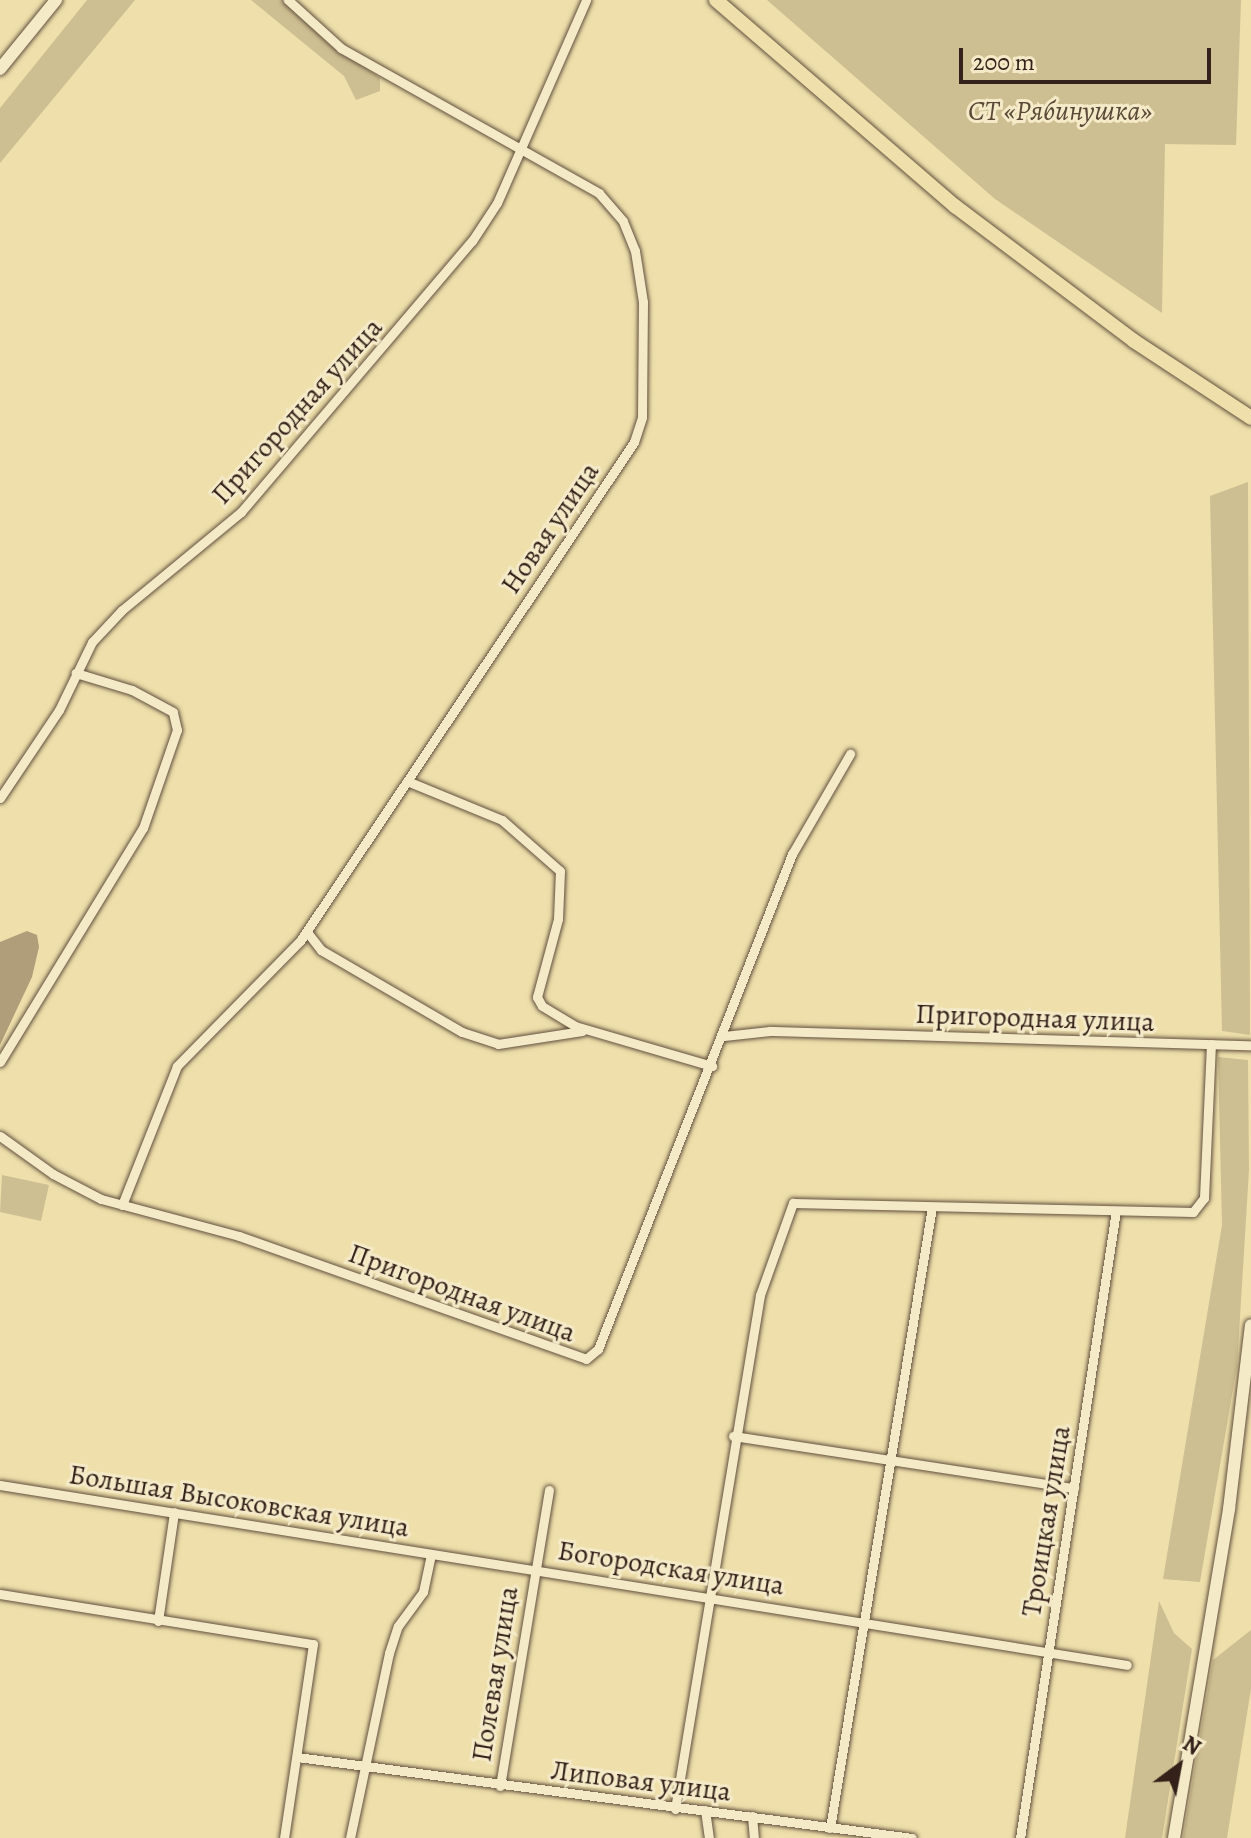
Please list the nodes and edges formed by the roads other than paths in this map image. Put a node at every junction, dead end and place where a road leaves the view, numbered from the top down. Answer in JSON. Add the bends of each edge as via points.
{"nodes":[{"id":1,"x":56,"y":0,"type":"edge"},
{"id":2,"x":288,"y":0,"type":"edge"},
{"id":3,"x":586,"y":0,"type":"edge"},
{"id":4,"x":716,"y":0,"type":"edge"},
{"id":5,"x":0,"y":69,"type":"edge"},
{"id":6,"x":519,"y":151,"type":"junction"},
{"id":7,"x":1251,"y":418,"type":"edge"},
{"id":8,"x":76,"y":673,"type":"junction"},
{"id":9,"x":850,"y":754,"type":"dead end"},
{"id":10,"x":407,"y":781,"type":"junction"},
{"id":11,"x":0,"y":798,"type":"edge"},
{"id":12,"x":307,"y":932,"type":"junction"},
{"id":13,"x":589,"y":1030,"type":"junction"},
{"id":14,"x":724,"y":1036,"type":"junction"},
{"id":15,"x":1211,"y":1044,"type":"junction"},
{"id":16,"x":1251,"y":1045,"type":"edge"},
{"id":17,"x":0,"y":1062,"type":"edge"},
{"id":18,"x":712,"y":1066,"type":"junction"},
{"id":19,"x":0,"y":1136,"type":"edge"},
{"id":20,"x":122,"y":1205,"type":"junction"},
{"id":21,"x":932,"y":1207,"type":"junction"},
{"id":22,"x":1116,"y":1211,"type":"junction"},
{"id":23,"x":1251,"y":1325,"type":"edge"},
{"id":24,"x":733,"y":1436,"type":"junction"},
{"id":25,"x":892,"y":1459,"type":"junction"},
{"id":26,"x":0,"y":1485,"type":"edge"},
{"id":27,"x":1074,"y":1488,"type":"junction"},
{"id":28,"x":549,"y":1490,"type":"dead end"},
{"id":29,"x":174,"y":1512,"type":"junction"},
{"id":30,"x":431,"y":1555,"type":"junction"},
{"id":31,"x":533,"y":1569,"type":"junction"},
{"id":32,"x":0,"y":1594,"type":"edge"},
{"id":33,"x":710,"y":1596,"type":"junction"},
{"id":34,"x":863,"y":1620,"type":"junction"},
{"id":35,"x":158,"y":1621,"type":"junction"},
{"id":36,"x":1048,"y":1652,"type":"junction"},
{"id":37,"x":1127,"y":1665,"type":"dead end"},
{"id":38,"x":297,"y":1757,"type":"junction"},
{"id":39,"x":366,"y":1768,"type":"junction"},
{"id":40,"x":500,"y":1786,"type":"junction"},
{"id":41,"x":675,"y":1809,"type":"junction"},
{"id":42,"x":705,"y":1810,"type":"junction"},
{"id":43,"x":752,"y":1816,"type":"junction"},
{"id":44,"x":830,"y":1828,"type":"junction"},
{"id":45,"x":284,"y":1838,"type":"edge"},
{"id":46,"x":350,"y":1838,"type":"edge"},
{"id":47,"x":709,"y":1838,"type":"edge"},
{"id":48,"x":754,"y":1838,"type":"edge"},
{"id":49,"x":912,"y":1838,"type":"edge"},
{"id":50,"x":1020,"y":1838,"type":"edge"},
{"id":51,"x":1174,"y":1838,"type":"edge"}],
"edges":[{"from":1,"to":5,"type":"street"},
{"from":2,"to":6,"type":"street","name":"Новая улица","via":[[341,48]]},
{"from":3,"to":6,"type":"street","name":"Пригородная улица"},
{"from":4,"to":7,"type":"main road","via":[[955,206],[1134,341]]},
{"from":6,"to":8,"type":"street","name":"Пригородная улица","via":[[497,203],[472,241],[315,430],[241,512],[122,610],[92,642]]},
{"from":6,"to":10,"type":"street","name":"Новая улица","via":[[599,193],[623,221],[635,251],[643,302],[642,417],[634,442]]},
{"from":8,"to":11,"type":"street","name":"Пригородная улица","via":[[59,710]]},
{"from":8,"to":17,"type":"street","via":[[132,690],[173,712],[177,730],[143,828]]},
{"from":9,"to":14,"type":"street","name":"Пригородная улица","via":[[792,854]]},
{"from":10,"to":12,"type":"street","name":"Новая улица"},
{"from":10,"to":13,"type":"street","via":[[502,820],[560,871],[558,919],[537,997],[542,1006]]},
{"from":12,"to":13,"type":"street","via":[[321,950],[462,1032],[498,1044]]},
{"from":12,"to":20,"type":"street","name":"Новая улица","via":[[177,1066]]},
{"from":13,"to":18,"type":"street"},
{"from":14,"to":15,"type":"street","name":"Пригородная улица","via":[[770,1031]]},
{"from":14,"to":18,"type":"street","name":"Пригородная улица"},
{"from":15,"to":16,"type":"street","name":"Пригородная улица"},
{"from":15,"to":22,"type":"street","via":[[1201,1208]]},
{"from":18,"to":20,"type":"street","name":"Пригородная улица","via":[[598,1349],[586,1359],[239,1236]]},
{"from":19,"to":20,"type":"street","name":"Пригородная улица","via":[[53,1174]]},
{"from":21,"to":22,"type":"street"},
{"from":21,"to":24,"type":"street","via":[[793,1203],[760,1295]]},
{"from":21,"to":25,"type":"street"},
{"from":22,"to":27,"type":"street","name":"Троицкая улица"},
{"from":23,"to":51,"type":"street","via":[[1229,1509]]},
{"from":24,"to":25,"type":"street"},
{"from":24,"to":33,"type":"street"},
{"from":25,"to":27,"type":"street"},
{"from":25,"to":34,"type":"street"},
{"from":26,"to":29,"type":"street","name":"Большая Высоковская улица"},
{"from":27,"to":36,"type":"street","name":"Троицкая улица"},
{"from":28,"to":31,"type":"street","name":"Полевая улица"},
{"from":29,"to":30,"type":"street","name":"Большая Высоковская улица"},
{"from":29,"to":35,"type":"street"},
{"from":30,"to":31,"type":"street","name":"Богородская улица"},
{"from":30,"to":39,"type":"street","via":[[423,1592],[398,1626],[389,1653]]},
{"from":31,"to":33,"type":"street","name":"Богородская улица"},
{"from":31,"to":40,"type":"street","name":"Полевая улица"},
{"from":32,"to":35,"type":"street"},
{"from":33,"to":34,"type":"street","name":"Богородская улица"},
{"from":33,"to":41,"type":"street"},
{"from":34,"to":36,"type":"street","name":"Богородская улица"},
{"from":34,"to":44,"type":"street"},
{"from":35,"to":38,"type":"street","via":[[313,1644]]},
{"from":36,"to":37,"type":"street","name":"Богородская улица"},
{"from":36,"to":50,"type":"street","name":"Троицкая улица"},
{"from":38,"to":39,"type":"street","name":"Липовая улица"},
{"from":38,"to":45,"type":"street"},
{"from":39,"to":40,"type":"street","name":"Липовая улица"},
{"from":39,"to":46,"type":"street"},
{"from":40,"to":41,"type":"street","name":"Липовая улица"},
{"from":41,"to":42,"type":"street","name":"Липовая улица"},
{"from":42,"to":43,"type":"street","name":"Липовая улица"},
{"from":42,"to":47,"type":"street"},
{"from":43,"to":44,"type":"street","name":"Липовая улица"},
{"from":43,"to":48,"type":"street"},
{"from":44,"to":49,"type":"street","name":"Липовая улица"}]}
